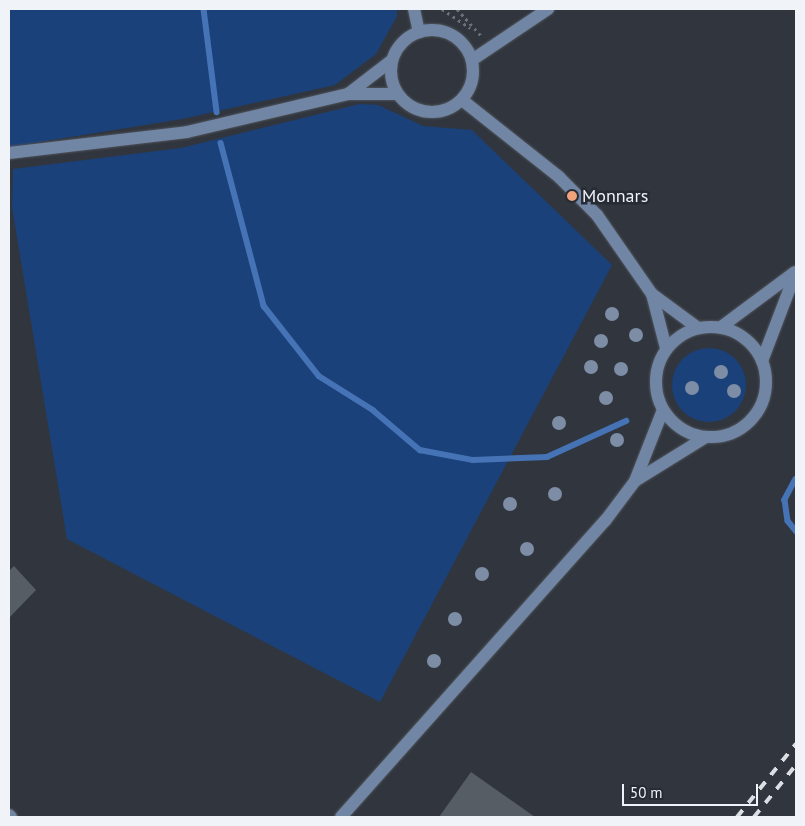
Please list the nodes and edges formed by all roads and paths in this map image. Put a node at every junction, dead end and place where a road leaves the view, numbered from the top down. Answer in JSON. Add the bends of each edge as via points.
{"nodes":[{"id":1,"x":414,"y":9,"type":"edge"},
{"id":2,"x":442,"y":9,"type":"edge"},
{"id":3,"x":457,"y":9,"type":"edge"},
{"id":4,"x":548,"y":9,"type":"edge"},
{"id":5,"x":470,"y":29,"type":"junction"},
{"id":6,"x":419,"y":32,"type":"junction"},
{"id":7,"x":492,"y":43,"type":"junction"},
{"id":8,"x":472,"y":60,"type":"junction"},
{"id":9,"x":391,"y":61,"type":"junction"},
{"id":10,"x":348,"y":94,"type":"junction"},
{"id":11,"x":397,"y":94,"type":"junction"},
{"id":12,"x":462,"y":100,"type":"junction"},
{"id":13,"x":9,"y":153,"type":"edge"},
{"id":14,"x":796,"y":272,"type":"edge"},
{"id":15,"x":652,"y":294,"type":"junction"},
{"id":16,"x":721,"y":327,"type":"junction"},
{"id":17,"x":698,"y":328,"type":"junction"},
{"id":18,"x":666,"y":348,"type":"junction"},
{"id":19,"x":762,"y":361,"type":"junction"},
{"id":20,"x":663,"y":410,"type":"junction"},
{"id":21,"x":706,"y":437,"type":"junction"},
{"id":22,"x":636,"y":481,"type":"junction"},
{"id":23,"x":341,"y":817,"type":"edge"}],
"edges":[{"from":1,"to":6,"type":"street"},
{"from":2,"to":5,"type":"path"},
{"from":3,"to":5,"type":"path"},
{"from":4,"to":7,"type":"street"},
{"from":5,"to":7,"type":"path"},
{"from":6,"to":8,"type":"street","via":[[438,30],[457,38]]},
{"from":6,"to":9,"type":"street","via":[[397,48]]},
{"from":7,"to":8,"type":"street"},
{"from":8,"to":12,"type":"street","via":[[472,81]]},
{"from":9,"to":10,"type":"street"},
{"from":9,"to":11,"type":"street"},
{"from":10,"to":11,"type":"street"},
{"from":10,"to":13,"type":"street","via":[[187,132]]},
{"from":11,"to":12,"type":"street","via":[[410,106],[428,113],[452,108]]},
{"from":12,"to":15,"type":"street","via":[[559,178],[597,215]]},
{"from":14,"to":16,"type":"street"},
{"from":14,"to":19,"type":"street"},
{"from":15,"to":17,"type":"street"},
{"from":15,"to":18,"type":"street"},
{"from":16,"to":17,"type":"street"},
{"from":16,"to":19,"type":"street","via":[[739,334]]},
{"from":17,"to":18,"type":"street"},
{"from":18,"to":20,"type":"street","via":[[657,367],[655,389]]},
{"from":19,"to":21,"type":"street","via":[[766,382],[752,418],[724,435]]},
{"from":20,"to":21,"type":"street","via":[[676,426]]},
{"from":20,"to":22,"type":"street"},
{"from":21,"to":22,"type":"street"},
{"from":22,"to":23,"type":"street","via":[[531,608]]}]}
